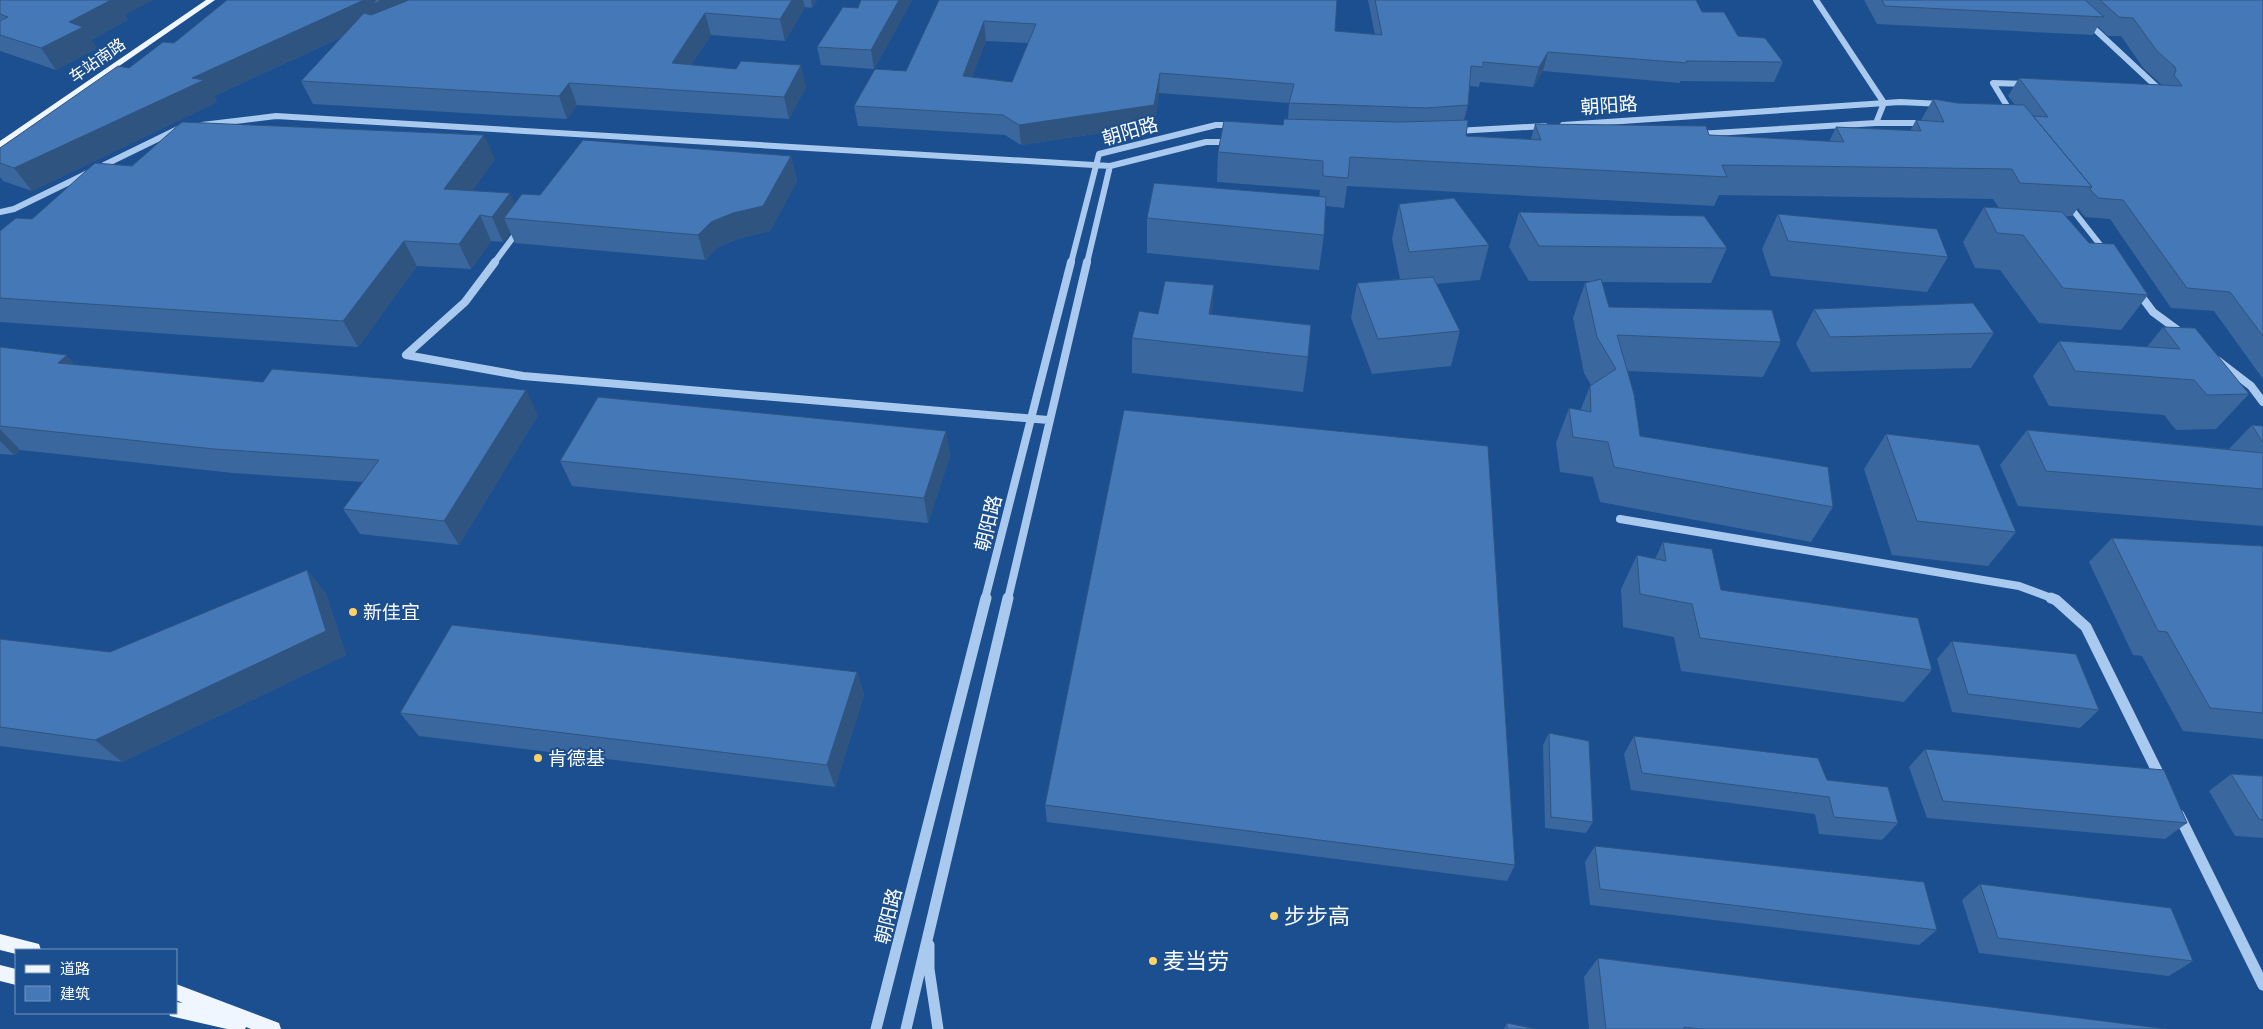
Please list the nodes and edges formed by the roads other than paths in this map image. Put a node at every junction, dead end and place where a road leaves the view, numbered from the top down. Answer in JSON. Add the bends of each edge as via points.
{"nodes":[{"id":1,"x":211,"y":0,"type":"edge"},
{"id":2,"x":1816,"y":0,"type":"edge"},
{"id":3,"x":2078,"y":14,"type":"edge"},
{"id":4,"x":2032,"y":84,"type":"edge"},
{"id":5,"x":2149,"y":89,"type":"edge"},
{"id":6,"x":1884,"y":103,"type":"junction"},
{"id":7,"x":1948,"y":104,"type":"edge"},
{"id":8,"x":1997,"y":106,"type":"edge"},
{"id":9,"x":2007,"y":106,"type":"junction"},
{"id":10,"x":1876,"y":123,"type":"junction"},
{"id":11,"x":1935,"y":123,"type":"edge"},
{"id":12,"x":2004,"y":123,"type":"edge"},
{"id":13,"x":199,"y":125,"type":"edge"},
{"id":14,"x":189,"y":126,"type":"edge"},
{"id":15,"x":1245,"y":126,"type":"edge"},
{"id":16,"x":1452,"y":131,"type":"edge"},
{"id":17,"x":1688,"y":134,"type":"edge"},
{"id":18,"x":588,"y":135,"type":"junction"},
{"id":19,"x":1244,"y":142,"type":"edge"},
{"id":20,"x":582,"y":143,"type":"edge"},
{"id":21,"x":0,"y":145,"type":"edge"},
{"id":22,"x":1096,"y":165,"type":"junction"},
{"id":23,"x":1110,"y":166,"type":"junction"},
{"id":24,"x":2064,"y":199,"type":"edge"},
{"id":25,"x":0,"y":212,"type":"edge"},
{"id":26,"x":524,"y":222,"type":"edge"},
{"id":27,"x":2112,"y":259,"type":"edge"},
{"id":28,"x":2135,"y":289,"type":"edge"},
{"id":29,"x":2191,"y":340,"type":"edge"},
{"id":30,"x":2214,"y":358,"type":"edge"},
{"id":31,"x":2263,"y":402,"type":"edge"},
{"id":32,"x":1031,"y":419,"type":"junction"},
{"id":33,"x":1048,"y":420,"type":"junction"},
{"id":34,"x":1620,"y":519,"type":"dead end"},
{"id":35,"x":2166,"y":788,"type":"edge"},
{"id":36,"x":2175,"y":806,"type":"edge"},
{"id":37,"x":928,"y":933,"type":"junction"},
{"id":38,"x":0,"y":942,"type":"edge"},
{"id":39,"x":29,"y":949,"type":"edge"},
{"id":40,"x":0,"y":973,"type":"edge"},
{"id":41,"x":15,"y":977,"type":"edge"},
{"id":42,"x":2263,"y":985,"type":"edge"},
{"id":43,"x":178,"y":993,"type":"edge"},
{"id":44,"x":178,"y":1010,"type":"edge"},
{"id":45,"x":269,"y":1029,"type":"edge"},
{"id":46,"x":273,"y":1029,"type":"edge"},
{"id":47,"x":876,"y":1029,"type":"edge"},
{"id":48,"x":906,"y":1029,"type":"edge"},
{"id":49,"x":938,"y":1029,"type":"edge"}],
"edges":[{"from":1,"to":21,"type":"main road","name":"车站南路"},
{"from":2,"to":6,"type":"street"},
{"from":3,"to":5,"type":"street","via":[[2159,89]]},
{"from":4,"to":9,"type":"street","via":[[1993,83]]},
{"from":6,"to":7,"type":"street","name":"朝阳路"},
{"from":6,"to":10,"type":"street"},
{"from":6,"to":16,"type":"street","name":"朝阳路"},
{"from":8,"to":9,"type":"street"},
{"from":9,"to":12,"type":"street"},
{"from":10,"to":11,"type":"street"},
{"from":10,"to":17,"type":"street"},
{"from":13,"to":18,"type":"street","via":[[276,116]]},
{"from":14,"to":25,"type":"street","via":[[14,209]]},
{"from":15,"to":22,"type":"street","name":"朝阳路","via":[[1216,125],[1099,154]]},
{"from":18,"to":20,"type":"street"},
{"from":18,"to":22,"type":"street"},
{"from":19,"to":23,"type":"street","name":"朝阳路","via":[[1206,142]]},
{"from":22,"to":23,"type":"street"},
{"from":22,"to":32,"type":"street","name":"朝阳路"},
{"from":23,"to":33,"type":"street","name":"朝阳路"},
{"from":24,"to":27,"type":"street"},
{"from":26,"to":32,"type":"street","via":[[466,302],[406,355],[523,376]]},
{"from":28,"to":29,"type":"street","via":[[2153,312]]},
{"from":30,"to":31,"type":"street","via":[[2251,386]]},
{"from":32,"to":33,"type":"street"},
{"from":32,"to":47,"type":"street","name":"朝阳路"},
{"from":33,"to":37,"type":"street","name":"朝阳路"},
{"from":34,"to":35,"type":"street","via":[[2019,586],[2056,600],[2086,627]]},
{"from":36,"to":42,"type":"street"},
{"from":37,"to":48,"type":"street","name":"朝阳路"},
{"from":37,"to":49,"type":"street","via":[[929,969]]},
{"from":38,"to":39,"type":"main road"},
{"from":40,"to":41,"type":"main road"},
{"from":43,"to":46,"type":"main road"},
{"from":44,"to":45,"type":"main road"}]}
